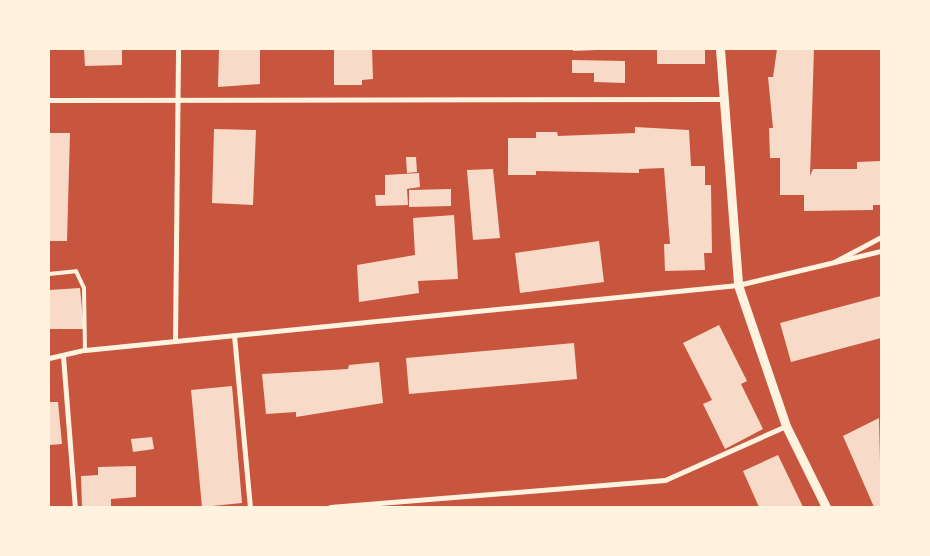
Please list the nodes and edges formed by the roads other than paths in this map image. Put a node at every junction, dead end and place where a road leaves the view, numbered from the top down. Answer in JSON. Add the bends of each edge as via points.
{"nodes":[{"id":1,"x":178,"y":49,"type":"edge"},
{"id":2,"x":720,"y":49,"type":"edge"},
{"id":3,"x":721,"y":99,"type":"junction"},
{"id":4,"x":49,"y":100,"type":"edge"},
{"id":5,"x":179,"y":102,"type":"junction"},
{"id":6,"x":881,"y":237,"type":"edge"},
{"id":7,"x":881,"y":252,"type":"edge"},
{"id":8,"x":827,"y":265,"type":"junction"},
{"id":9,"x":49,"y":274,"type":"edge"},
{"id":10,"x":738,"y":285,"type":"junction"},
{"id":11,"x":234,"y":335,"type":"junction"},
{"id":12,"x":175,"y":341,"type":"junction"},
{"id":13,"x":85,"y":350,"type":"junction"},
{"id":14,"x":63,"y":356,"type":"junction"},
{"id":15,"x":49,"y":358,"type":"edge"},
{"id":16,"x":786,"y":426,"type":"junction"},
{"id":17,"x":75,"y":507,"type":"edge"},
{"id":18,"x":250,"y":507,"type":"edge"},
{"id":19,"x":330,"y":507,"type":"edge"},
{"id":20,"x":826,"y":507,"type":"edge"}],
"edges":[{"from":1,"to":5,"type":"street"},
{"from":2,"to":3,"type":"street"},
{"from":3,"to":5,"type":"street"},
{"from":3,"to":10,"type":"street"},
{"from":4,"to":5,"type":"street"},
{"from":5,"to":12,"type":"street"},
{"from":6,"to":8,"type":"street"},
{"from":7,"to":8,"type":"street"},
{"from":8,"to":10,"type":"street"},
{"from":9,"to":13,"type":"lane","via":[[76,271],[84,288]]},
{"from":10,"to":11,"type":"street"},
{"from":10,"to":16,"type":"street"},
{"from":11,"to":12,"type":"street"},
{"from":11,"to":18,"type":"street"},
{"from":12,"to":13,"type":"street"},
{"from":13,"to":14,"type":"street"},
{"from":14,"to":15,"type":"street"},
{"from":14,"to":17,"type":"street"},
{"from":16,"to":19,"type":"street","via":[[665,480]]},
{"from":16,"to":20,"type":"street"}]}
